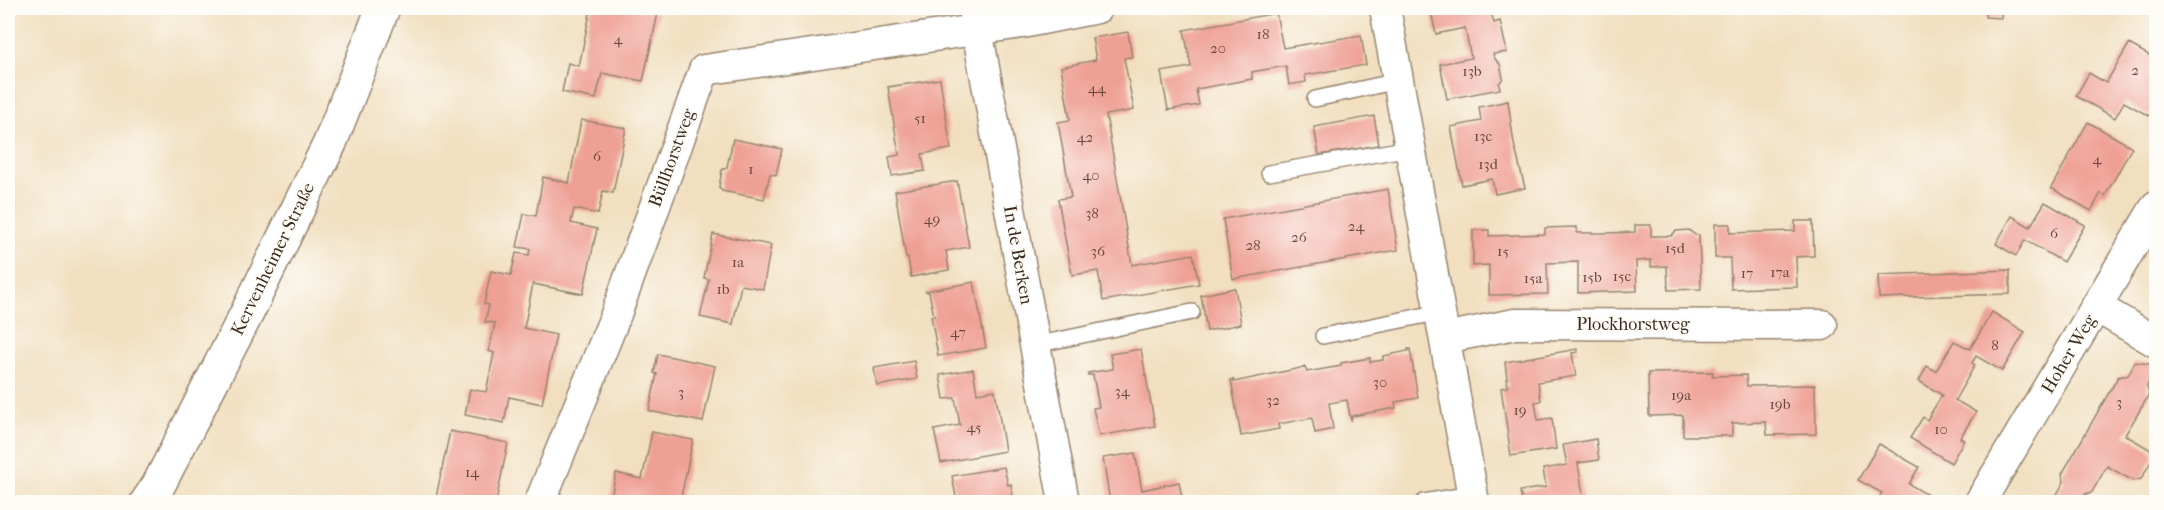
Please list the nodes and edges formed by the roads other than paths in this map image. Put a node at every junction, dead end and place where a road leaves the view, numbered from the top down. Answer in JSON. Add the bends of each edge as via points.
{"nodes":[{"id":1,"x":383,"y":8,"type":"edge"},
{"id":2,"x":1097,"y":8,"type":"edge"},
{"id":3,"x":1385,"y":8,"type":"edge"},
{"id":4,"x":975,"y":18,"type":"edge"},
{"id":5,"x":1398,"y":81,"type":"junction"},
{"id":6,"x":1315,"y":99,"type":"dead end"},
{"id":7,"x":1410,"y":148,"type":"junction"},
{"id":8,"x":1269,"y":173,"type":"dead end"},
{"id":9,"x":2157,"y":206,"type":"edge"},
{"id":10,"x":2097,"y":307,"type":"junction"},
{"id":11,"x":1192,"y":312,"type":"dead end"},
{"id":12,"x":1443,"y":325,"type":"junction"},
{"id":13,"x":1822,"y":325,"type":"dead end"},
{"id":14,"x":1323,"y":336,"type":"dead end"},
{"id":15,"x":2157,"y":342,"type":"edge"},
{"id":16,"x":1035,"y":345,"type":"junction"},
{"id":17,"x":1473,"y":498,"type":"edge"},
{"id":18,"x":147,"y":502,"type":"edge"},
{"id":19,"x":540,"y":502,"type":"edge"},
{"id":20,"x":1064,"y":502,"type":"edge"},
{"id":21,"x":1424,"y":502,"type":"edge"},
{"id":22,"x":1980,"y":502,"type":"edge"}],
"edges":[{"from":1,"to":18,"type":"main road","name":"Kervenheimer Straße","via":[[330,143],[159,486]]},
{"from":2,"to":4,"type":"street","via":[[1022,23]]},
{"from":3,"to":5,"type":"street"},
{"from":4,"to":16,"type":"street","name":"In de Berken"},
{"from":4,"to":19,"type":"street","name":"Büllhorstweg","via":[[704,70],[615,317]]},
{"from":5,"to":6,"type":"lane"},
{"from":5,"to":7,"type":"street"},
{"from":7,"to":8,"type":"lane"},
{"from":7,"to":12,"type":"street"},
{"from":9,"to":10,"type":"street","name":"Hoher Weg"},
{"from":10,"to":15,"type":"street"},
{"from":10,"to":22,"type":"street","name":"Hoher Weg"},
{"from":11,"to":16,"type":"lane"},
{"from":12,"to":13,"type":"street","name":"Plockhorstweg"},
{"from":12,"to":14,"type":"lane"},
{"from":12,"to":17,"type":"street"},
{"from":16,"to":20,"type":"street","name":"In de Berken"},
{"from":17,"to":21,"type":"lane"}]}
